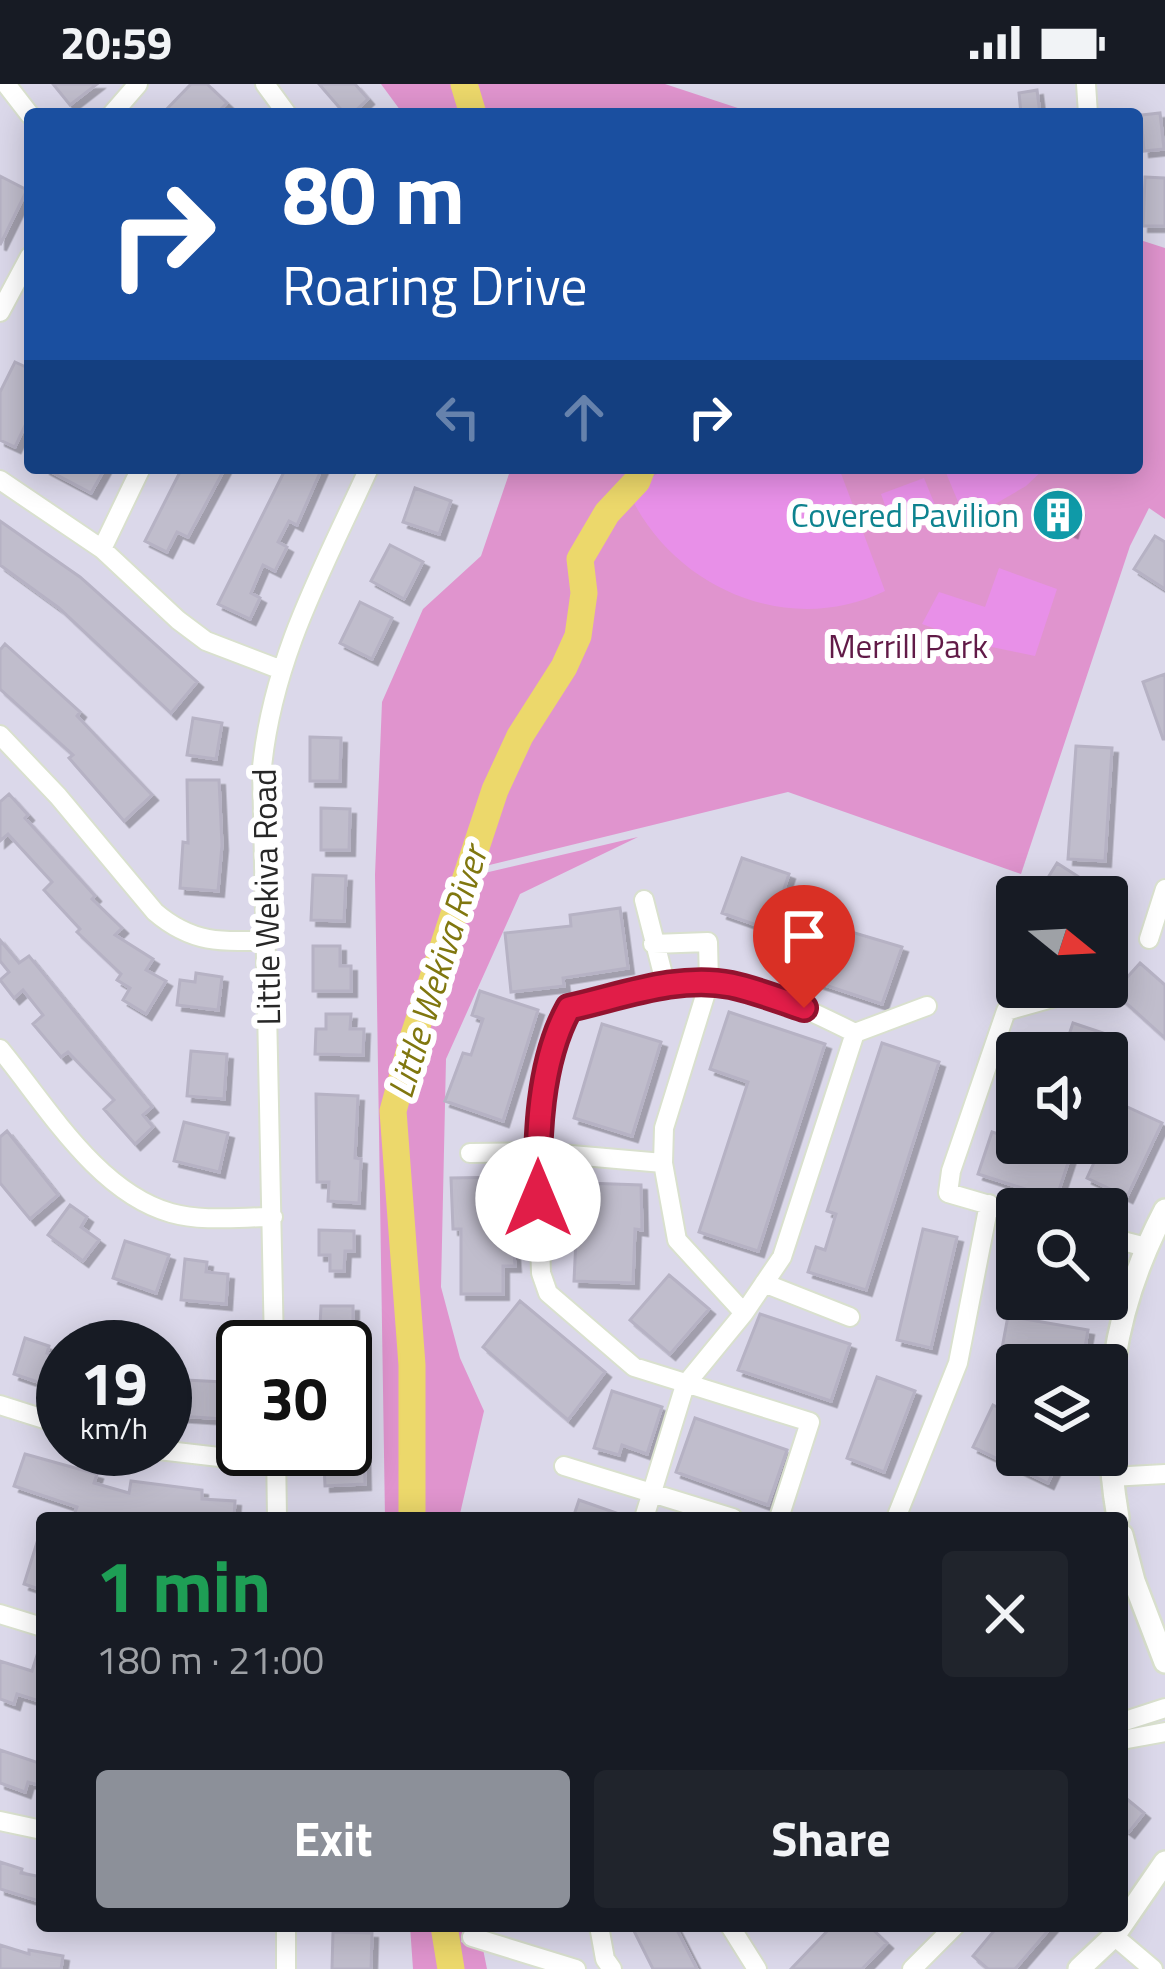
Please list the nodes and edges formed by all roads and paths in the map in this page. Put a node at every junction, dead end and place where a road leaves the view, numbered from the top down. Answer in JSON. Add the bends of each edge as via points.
{"nodes":[{"id":1,"x":6,"y":84,"type":"edge"},
{"id":2,"x":139,"y":84,"type":"edge"},
{"id":3,"x":25,"y":108,"type":"edge"},
{"id":4,"x":117,"y":108,"type":"edge"},
{"id":5,"x":24,"y":267,"type":"edge"},
{"id":6,"x":0,"y":312,"type":"edge"},
{"id":7,"x":138,"y":474,"type":"edge"},
{"id":8,"x":366,"y":474,"type":"edge"},
{"id":9,"x":0,"y":480,"type":"edge"},
{"id":10,"x":102,"y":549,"type":"junction"},
{"id":11,"x":279,"y":669,"type":"junction"},
{"id":12,"x":0,"y":735,"type":"edge"},
{"id":13,"x":1165,"y":889,"type":"edge"},
{"id":14,"x":644,"y":900,"type":"dead end"},
{"id":15,"x":1149,"y":939,"type":"dead end"},
{"id":16,"x":268,"y":940,"type":"junction"},
{"id":17,"x":653,"y":944,"type":"junction"},
{"id":18,"x":709,"y":983,"type":"junction"},
{"id":19,"x":666,"y":986,"type":"junction"},
{"id":20,"x":927,"y":1006,"type":"dead end"},
{"id":21,"x":1017,"y":1008,"type":"edge"},
{"id":22,"x":855,"y":1033,"type":"junction"},
{"id":23,"x":0,"y":1049,"type":"edge"},
{"id":24,"x":537,"y":1152,"type":"junction"},
{"id":25,"x":470,"y":1153,"type":"dead end"},
{"id":26,"x":663,"y":1163,"type":"junction"},
{"id":27,"x":988,"y":1204,"type":"junction"},
{"id":28,"x":996,"y":1207,"type":"edge"},
{"id":29,"x":1165,"y":1210,"type":"edge"},
{"id":30,"x":273,"y":1216,"type":"junction"},
{"id":31,"x":1128,"y":1242,"type":"edge"},
{"id":32,"x":1146,"y":1247,"type":"junction"},
{"id":33,"x":764,"y":1283,"type":"junction"},
{"id":34,"x":744,"y":1313,"type":"junction"},
{"id":35,"x":850,"y":1317,"type":"dead end"},
{"id":36,"x":274,"y":1320,"type":"edge"},
{"id":37,"x":685,"y":1385,"type":"junction"},
{"id":38,"x":0,"y":1405,"type":"edge"},
{"id":39,"x":36,"y":1416,"type":"edge"},
{"id":40,"x":564,"y":1466,"type":"dead end"},
{"id":41,"x":1165,"y":1474,"type":"edge"},
{"id":42,"x":277,"y":1476,"type":"edge"},
{"id":43,"x":1111,"y":1477,"type":"junction"},
{"id":44,"x":653,"y":1493,"type":"junction"},
{"id":45,"x":278,"y":1512,"type":"edge"},
{"id":46,"x":646,"y":1512,"type":"edge"},
{"id":47,"x":714,"y":1512,"type":"edge"},
{"id":48,"x":781,"y":1512,"type":"edge"},
{"id":49,"x":898,"y":1512,"type":"edge"},
{"id":50,"x":1117,"y":1512,"type":"edge"},
{"id":51,"x":1128,"y":1558,"type":"edge"},
{"id":52,"x":0,"y":1614,"type":"edge"},
{"id":53,"x":36,"y":1626,"type":"edge"},
{"id":54,"x":1165,"y":1662,"type":"edge"},
{"id":55,"x":1165,"y":1708,"type":"edge"},
{"id":56,"x":1128,"y":1720,"type":"edge"},
{"id":57,"x":1165,"y":1732,"type":"edge"},
{"id":58,"x":1128,"y":1739,"type":"edge"},
{"id":59,"x":0,"y":1821,"type":"edge"},
{"id":60,"x":36,"y":1829,"type":"edge"},
{"id":61,"x":1165,"y":1862,"type":"edge"},
{"id":62,"x":1128,"y":1916,"type":"edge"},
{"id":63,"x":286,"y":1932,"type":"edge"},
{"id":64,"x":600,"y":1932,"type":"edge"},
{"id":65,"x":734,"y":1932,"type":"edge"},
{"id":66,"x":949,"y":1932,"type":"edge"},
{"id":67,"x":1117,"y":1932,"type":"edge"},
{"id":68,"x":1114,"y":1936,"type":"junction"},
{"id":69,"x":472,"y":1937,"type":"dead end"},
{"id":70,"x":608,"y":1964,"type":"edge"},
{"id":71,"x":286,"y":1969,"type":"edge"},
{"id":72,"x":576,"y":1969,"type":"edge"},
{"id":73,"x":586,"y":1969,"type":"edge"},
{"id":74,"x":758,"y":1969,"type":"edge"},
{"id":75,"x":913,"y":1969,"type":"edge"},
{"id":76,"x":1079,"y":1969,"type":"edge"},
{"id":77,"x":1153,"y":1969,"type":"edge"}],
"edges":[{"from":1,"to":3,"type":"street"},
{"from":2,"to":4,"type":"street"},
{"from":5,"to":6,"type":"street"},
{"from":7,"to":10,"type":"street"},
{"from":8,"to":11,"type":"street","name":"Little Wekiva Road"},
{"from":9,"to":10,"type":"street"},
{"from":10,"to":11,"type":"street","via":[[206,641]]},
{"from":11,"to":16,"type":"street","name":"Little Wekiva Road","via":[[262,767]]},
{"from":12,"to":16,"type":"street","via":[[173,928],[221,943]]},
{"from":13,"to":15,"type":"street"},
{"from":14,"to":17,"type":"street"},
{"from":16,"to":30,"type":"street","name":"Little Wekiva Road"},
{"from":17,"to":18,"type":"street","via":[[708,942]]},
{"from":17,"to":19,"type":"street"},
{"from":18,"to":19,"type":"street"},
{"from":18,"to":22,"type":"street","via":[[804,1008]]},
{"from":18,"to":26,"type":"street","via":[[664,1128]]},
{"from":19,"to":24,"type":"street","via":[[569,1008],[554,1036]]},
{"from":20,"to":22,"type":"street"},
{"from":21,"to":27,"type":"street","via":[[999,1023],[951,1171],[948,1193]]},
{"from":22,"to":33,"type":"street","via":[[782,1257]]},
{"from":23,"to":30,"type":"street","via":[[106,1179],[140,1201],[200,1218]]},
{"from":24,"to":25,"type":"street"},
{"from":24,"to":26,"type":"street"},
{"from":24,"to":37,"type":"street","via":[[548,1293],[634,1367]]},
{"from":26,"to":34,"type":"street","via":[[677,1240]]},
{"from":27,"to":28,"type":"street"},
{"from":27,"to":49,"type":"street","via":[[958,1363]]},
{"from":29,"to":32,"type":"street"},
{"from":30,"to":36,"type":"street","name":"Little Wekiva Road"},
{"from":31,"to":32,"type":"street"},
{"from":32,"to":43,"type":"street","via":[[1112,1370]]},
{"from":33,"to":34,"type":"street"},
{"from":33,"to":35,"type":"street"},
{"from":34,"to":37,"type":"street"},
{"from":37,"to":44,"type":"street"},
{"from":37,"to":48,"type":"street","via":[[811,1422]]},
{"from":38,"to":39,"type":"street"},
{"from":40,"to":44,"type":"street"},
{"from":41,"to":43,"type":"street"},
{"from":42,"to":45,"type":"street"},
{"from":43,"to":50,"type":"street"},
{"from":44,"to":46,"type":"street"},
{"from":44,"to":47,"type":"street"},
{"from":51,"to":54,"type":"street"},
{"from":52,"to":53,"type":"street"},
{"from":55,"to":56,"type":"street"},
{"from":57,"to":58,"type":"street"},
{"from":59,"to":60,"type":"street"},
{"from":61,"to":62,"type":"street"},
{"from":63,"to":71,"type":"street"},
{"from":64,"to":70,"type":"street"},
{"from":65,"to":74,"type":"street"},
{"from":66,"to":75,"type":"street"},
{"from":67,"to":68,"type":"street"},
{"from":68,"to":76,"type":"street"},
{"from":68,"to":77,"type":"street"},
{"from":69,"to":72,"type":"street"},
{"from":70,"to":73,"type":"street"}]}
